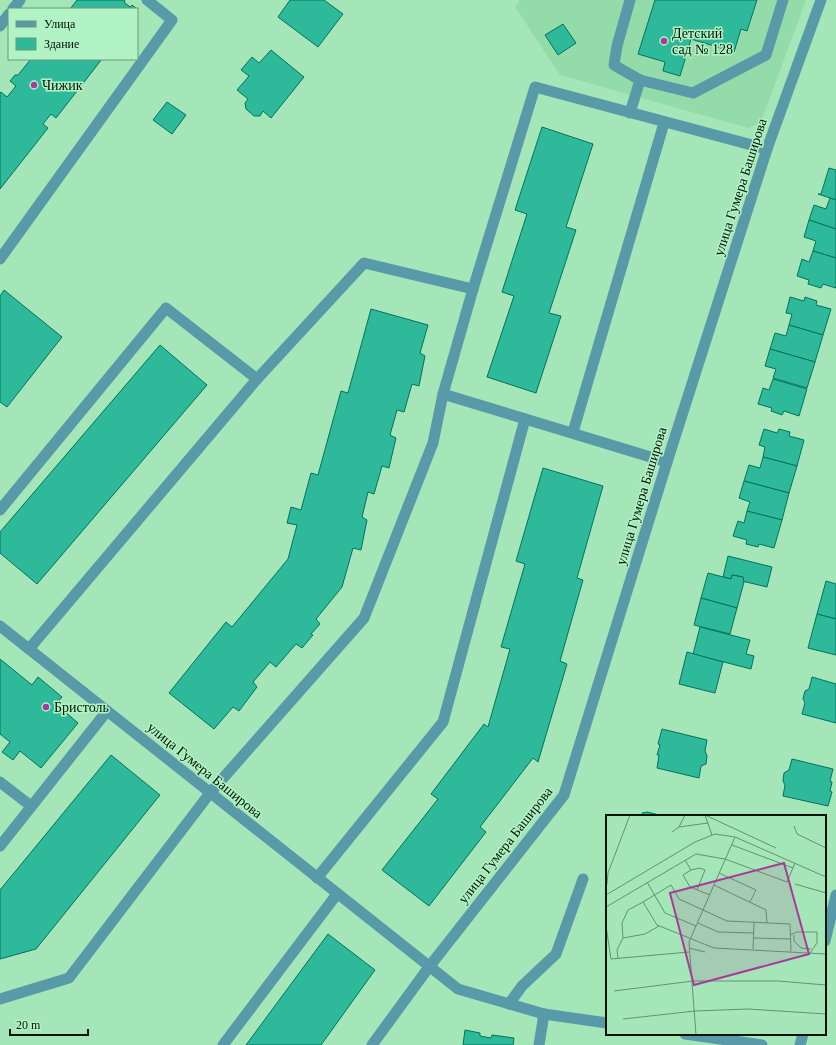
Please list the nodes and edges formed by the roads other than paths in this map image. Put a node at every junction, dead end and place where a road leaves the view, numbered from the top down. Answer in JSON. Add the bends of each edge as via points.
{"nodes":[{"id":1,"x":20,"y":0,"type":"edge"},
{"id":2,"x":147,"y":0,"type":"edge"},
{"id":3,"x":630,"y":0,"type":"edge"},
{"id":4,"x":783,"y":0,"type":"edge"},
{"id":5,"x":821,"y":0,"type":"edge"},
{"id":6,"x":14,"y":8,"type":"edge"},
{"id":7,"x":8,"y":15,"type":"edge"},
{"id":8,"x":0,"y":26,"type":"edge"},
{"id":9,"x":640,"y":80,"type":"junction"},
{"id":10,"x":630,"y":113,"type":"junction"},
{"id":11,"x":664,"y":123,"type":"junction"},
{"id":12,"x":767,"y":149,"type":"junction"},
{"id":13,"x":0,"y":259,"type":"edge"},
{"id":14,"x":473,"y":289,"type":"junction"},
{"id":15,"x":257,"y":380,"type":"junction"},
{"id":16,"x":443,"y":394,"type":"junction"},
{"id":17,"x":525,"y":419,"type":"junction"},
{"id":18,"x":572,"y":432,"type":"junction"},
{"id":19,"x":667,"y":462,"type":"junction"},
{"id":20,"x":0,"y":510,"type":"edge"},
{"id":21,"x":0,"y":626,"type":"edge"},
{"id":22,"x":29,"y":649,"type":"junction"},
{"id":23,"x":107,"y":711,"type":"junction"},
{"id":24,"x":0,"y":782,"type":"edge"},
{"id":25,"x":210,"y":793,"type":"junction"},
{"id":26,"x":31,"y":806,"type":"junction"},
{"id":27,"x":0,"y":846,"type":"edge"},
{"id":28,"x":317,"y":878,"type":"junction"},
{"id":29,"x":583,"y":879,"type":"dead end"},
{"id":30,"x":337,"y":894,"type":"junction"},
{"id":31,"x":836,"y":895,"type":"edge"},
{"id":32,"x":826,"y":937,"type":"edge"},
{"id":33,"x":429,"y":967,"type":"junction"},
{"id":34,"x":0,"y":999,"type":"edge"},
{"id":35,"x":509,"y":1004,"type":"junction"},
{"id":36,"x":544,"y":1014,"type":"junction"},
{"id":37,"x":606,"y":1023,"type":"edge"},
{"id":38,"x":693,"y":1035,"type":"edge"},
{"id":39,"x":803,"y":1035,"type":"edge"},
{"id":40,"x":223,"y":1045,"type":"edge"},
{"id":41,"x":372,"y":1045,"type":"edge"},
{"id":42,"x":539,"y":1045,"type":"edge"},
{"id":43,"x":762,"y":1045,"type":"edge"},
{"id":44,"x":800,"y":1045,"type":"edge"}],
"edges":[{"from":1,"to":6,"type":"street"},
{"from":2,"to":13,"type":"street","via":[[172,20]]},
{"from":3,"to":9,"type":"street","via":[[614,65]]},
{"from":4,"to":9,"type":"street","via":[[766,54],[693,93]]},
{"from":5,"to":12,"type":"street","name":"улица Гумера Баширова"},
{"from":7,"to":8,"type":"street"},
{"from":9,"to":10,"type":"street"},
{"from":10,"to":11,"type":"street"},
{"from":10,"to":14,"type":"street","via":[[535,88]]},
{"from":11,"to":12,"type":"street"},
{"from":11,"to":18,"type":"street"},
{"from":12,"to":19,"type":"street","name":"улица Гумера Баширова"},
{"from":14,"to":15,"type":"street","via":[[364,263]]},
{"from":14,"to":16,"type":"street"},
{"from":15,"to":20,"type":"street","via":[[166,308]]},
{"from":15,"to":22,"type":"street"},
{"from":16,"to":17,"type":"street"},
{"from":16,"to":25,"type":"street","via":[[433,443],[364,618]]},
{"from":17,"to":18,"type":"street"},
{"from":17,"to":28,"type":"street","via":[[443,722]]},
{"from":18,"to":19,"type":"street"},
{"from":19,"to":33,"type":"street","name":"улица Гумера Баширова","via":[[564,795]]},
{"from":21,"to":22,"type":"street","name":"улица Гумера Баширова"},
{"from":22,"to":23,"type":"street","name":"улица Гумера Баширова"},
{"from":23,"to":25,"type":"street","name":"улица Гумера Баширова"},
{"from":23,"to":26,"type":"street"},
{"from":24,"to":26,"type":"street"},
{"from":25,"to":28,"type":"street","name":"улица Гумера Баширова"},
{"from":25,"to":34,"type":"street","via":[[69,978]]},
{"from":26,"to":27,"type":"street"},
{"from":28,"to":30,"type":"street","name":"улица Гумера Баширова"},
{"from":29,"to":35,"type":"street","via":[[556,954],[522,986]]},
{"from":30,"to":33,"type":"street","name":"улица Гумера Баширова"},
{"from":30,"to":40,"type":"street"},
{"from":31,"to":32,"type":"street"},
{"from":33,"to":35,"type":"street","name":"улица Гумера Баширова","via":[[458,989]]},
{"from":33,"to":41,"type":"street"},
{"from":35,"to":36,"type":"street","name":"улица Гумера Баширова"},
{"from":36,"to":37,"type":"street","name":"улица Гумера Баширова"},
{"from":36,"to":42,"type":"street"},
{"from":38,"to":43,"type":"street"},
{"from":39,"to":44,"type":"street"}]}
